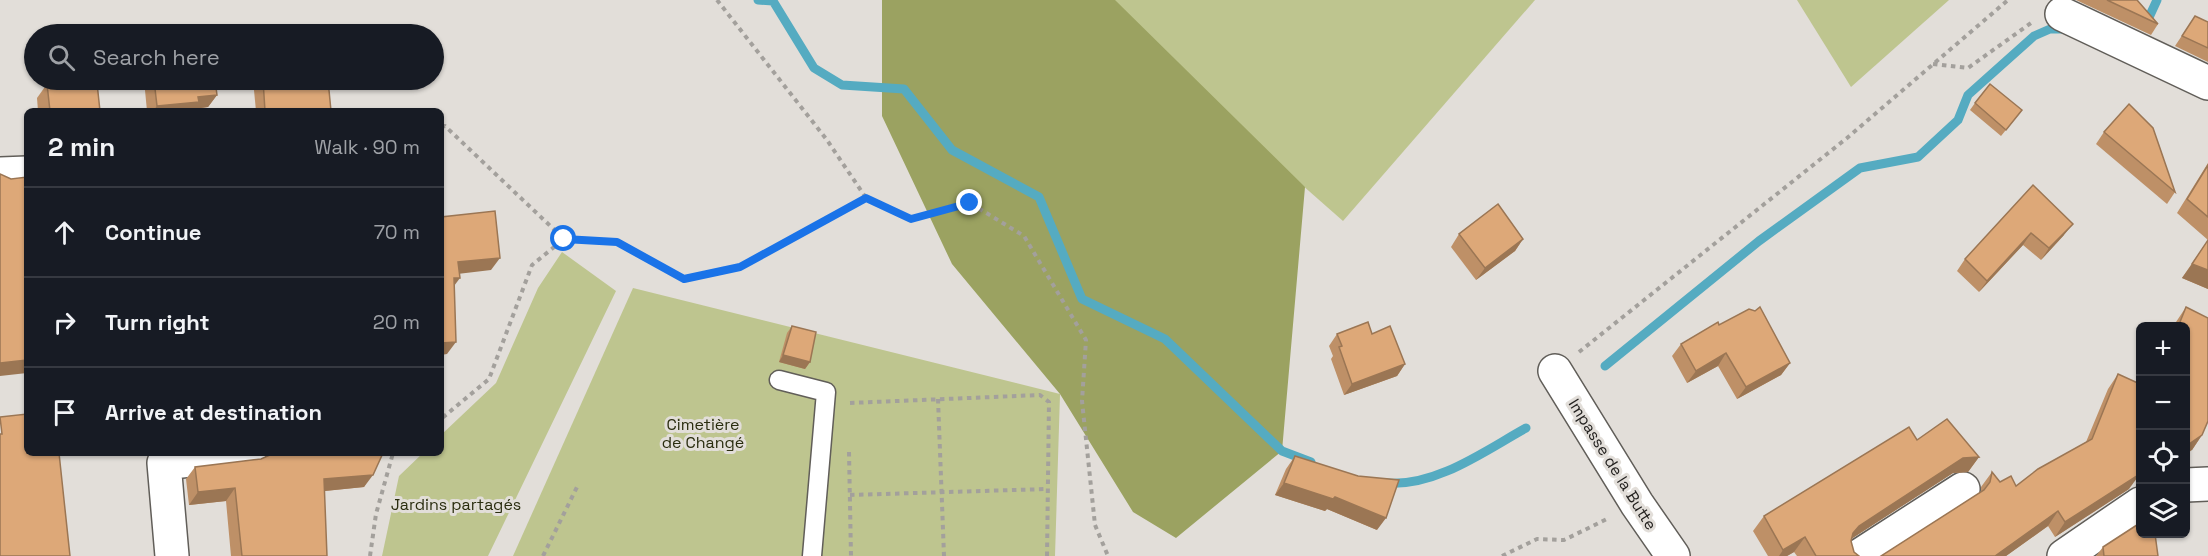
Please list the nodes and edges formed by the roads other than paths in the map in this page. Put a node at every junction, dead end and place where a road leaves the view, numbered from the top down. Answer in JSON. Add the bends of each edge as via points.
{"nodes":[{"id":1,"x":2062,"y":14,"type":"road end"},
{"id":2,"x":2208,"y":83,"type":"edge"},
{"id":3,"x":24,"y":173,"type":"edge"},
{"id":4,"x":0,"y":174,"type":"edge"},
{"id":5,"x":1555,"y":372,"type":"road end"},
{"id":6,"x":778,"y":380,"type":"dead end"},
{"id":7,"x":224,"y":456,"type":"edge"},
{"id":8,"x":2208,"y":484,"type":"edge"},
{"id":9,"x":2190,"y":485,"type":"edge"},
{"id":10,"x":1963,"y":489,"type":"dead end"},
{"id":11,"x":2136,"y":507,"type":"edge"},
{"id":12,"x":172,"y":556,"type":"edge"},
{"id":13,"x":812,"y":556,"type":"edge"},
{"id":14,"x":1673,"y":556,"type":"edge"},
{"id":15,"x":1859,"y":556,"type":"edge"},
{"id":16,"x":2064,"y":556,"type":"edge"}],
"edges":[{"from":1,"to":2,"type":"street"},
{"from":3,"to":4,"type":"street"},
{"from":5,"to":14,"type":"street","name":"Impasse de la Butte"},
{"from":6,"to":13,"type":"lane","via":[[826,392]]},
{"from":7,"to":12,"type":"street","via":[[164,463]]},
{"from":8,"to":9,"type":"street"},
{"from":10,"to":15,"type":"street"},
{"from":11,"to":16,"type":"street"}]}
